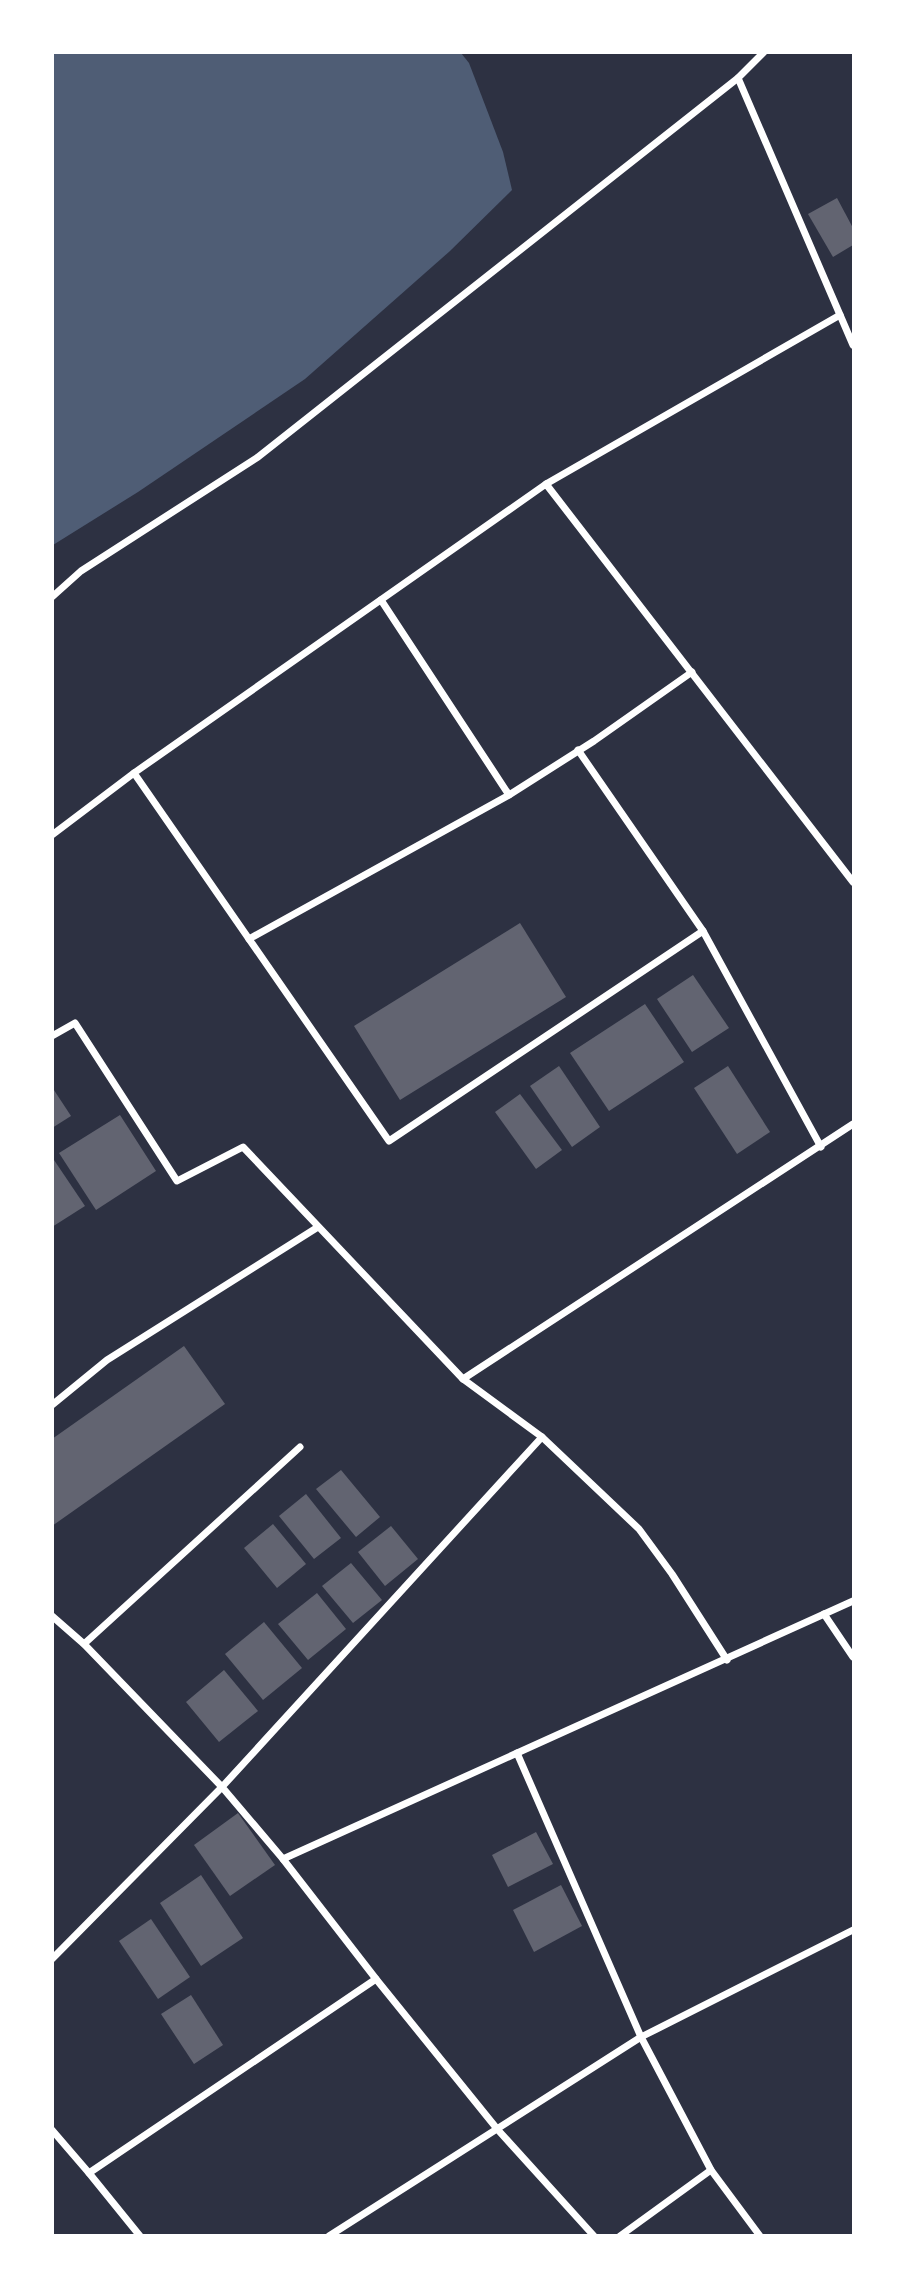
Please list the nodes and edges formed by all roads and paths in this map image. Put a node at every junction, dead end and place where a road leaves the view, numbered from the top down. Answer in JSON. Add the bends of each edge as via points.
{"nodes":[{"id":1,"x":764,"y":52,"type":"edge"},
{"id":2,"x":738,"y":78,"type":"junction"},
{"id":3,"x":841,"y":315,"type":"junction"},
{"id":4,"x":853,"y":345,"type":"edge"},
{"id":5,"x":546,"y":484,"type":"junction"},
{"id":6,"x":52,"y":597,"type":"edge"},
{"id":7,"x":381,"y":600,"type":"junction"},
{"id":8,"x":692,"y":673,"type":"junction"},
{"id":9,"x":578,"y":750,"type":"junction"},
{"id":10,"x":134,"y":773,"type":"junction"},
{"id":11,"x":509,"y":795,"type":"junction"},
{"id":12,"x":52,"y":835,"type":"edge"},
{"id":13,"x":853,"y":882,"type":"edge"},
{"id":14,"x":703,"y":931,"type":"junction"},
{"id":15,"x":249,"y":939,"type":"junction"},
{"id":16,"x":52,"y":1035,"type":"edge"},
{"id":17,"x":853,"y":1124,"type":"edge"},
{"id":18,"x":821,"y":1147,"type":"junction"},
{"id":19,"x":318,"y":1227,"type":"junction"},
{"id":20,"x":463,"y":1379,"type":"junction"},
{"id":21,"x":52,"y":1405,"type":"edge"},
{"id":22,"x":541,"y":1437,"type":"junction"},
{"id":23,"x":300,"y":1447,"type":"dead end"},
{"id":24,"x":853,"y":1601,"type":"edge"},
{"id":25,"x":824,"y":1614,"type":"junction"},
{"id":26,"x":52,"y":1616,"type":"edge"},
{"id":27,"x":84,"y":1644,"type":"junction"},
{"id":28,"x":853,"y":1657,"type":"edge"},
{"id":29,"x":727,"y":1660,"type":"junction"},
{"id":30,"x":517,"y":1753,"type":"junction"},
{"id":31,"x":222,"y":1787,"type":"junction"},
{"id":32,"x":284,"y":1859,"type":"junction"},
{"id":33,"x":852,"y":1933,"type":"edge"},
{"id":34,"x":52,"y":1959,"type":"edge"},
{"id":35,"x":376,"y":1979,"type":"junction"},
{"id":36,"x":641,"y":2037,"type":"junction"},
{"id":37,"x":52,"y":2130,"type":"edge"},
{"id":38,"x":498,"y":2130,"type":"junction"},
{"id":39,"x":711,"y":2170,"type":"junction"},
{"id":40,"x":89,"y":2173,"type":"junction"},
{"id":41,"x":140,"y":2235,"type":"edge"},
{"id":42,"x":329,"y":2235,"type":"edge"},
{"id":43,"x":594,"y":2235,"type":"edge"},
{"id":44,"x":620,"y":2235,"type":"edge"},
{"id":45,"x":760,"y":2235,"type":"edge"}],
"edges":[{"from":1,"to":2,"type":"street"},
{"from":2,"to":3,"type":"street"},
{"from":2,"to":6,"type":"street","via":[[258,457],[81,571]]},
{"from":3,"to":4,"type":"street"},
{"from":3,"to":5,"type":"street"},
{"from":5,"to":7,"type":"street"},
{"from":5,"to":8,"type":"street"},
{"from":7,"to":10,"type":"street"},
{"from":7,"to":11,"type":"street"},
{"from":8,"to":9,"type":"street"},
{"from":8,"to":13,"type":"street"},
{"from":9,"to":11,"type":"street"},
{"from":9,"to":14,"type":"street"},
{"from":10,"to":12,"type":"street"},
{"from":10,"to":15,"type":"street"},
{"from":11,"to":15,"type":"street"},
{"from":14,"to":15,"type":"street","via":[[389,1141]]},
{"from":14,"to":18,"type":"street"},
{"from":16,"to":19,"type":"street","via":[[75,1023],[177,1181],[243,1147]]},
{"from":17,"to":18,"type":"street"},
{"from":18,"to":20,"type":"street"},
{"from":19,"to":20,"type":"street"},
{"from":19,"to":21,"type":"street","via":[[107,1360]]},
{"from":20,"to":22,"type":"street"},
{"from":22,"to":29,"type":"street","via":[[639,1529]]},
{"from":22,"to":31,"type":"street"},
{"from":23,"to":27,"type":"street"},
{"from":24,"to":25,"type":"street"},
{"from":25,"to":28,"type":"street"},
{"from":25,"to":29,"type":"street"},
{"from":26,"to":27,"type":"street"},
{"from":27,"to":31,"type":"street"},
{"from":29,"to":30,"type":"street"},
{"from":30,"to":32,"type":"street"},
{"from":30,"to":36,"type":"street"},
{"from":31,"to":32,"type":"street"},
{"from":31,"to":34,"type":"street"},
{"from":32,"to":35,"type":"street"},
{"from":33,"to":36,"type":"street"},
{"from":35,"to":38,"type":"street"},
{"from":35,"to":40,"type":"street"},
{"from":36,"to":38,"type":"street"},
{"from":36,"to":39,"type":"street"},
{"from":37,"to":40,"type":"street"},
{"from":38,"to":42,"type":"street"},
{"from":38,"to":43,"type":"street"},
{"from":39,"to":44,"type":"street"},
{"from":39,"to":45,"type":"street"},
{"from":40,"to":41,"type":"street"}]}
